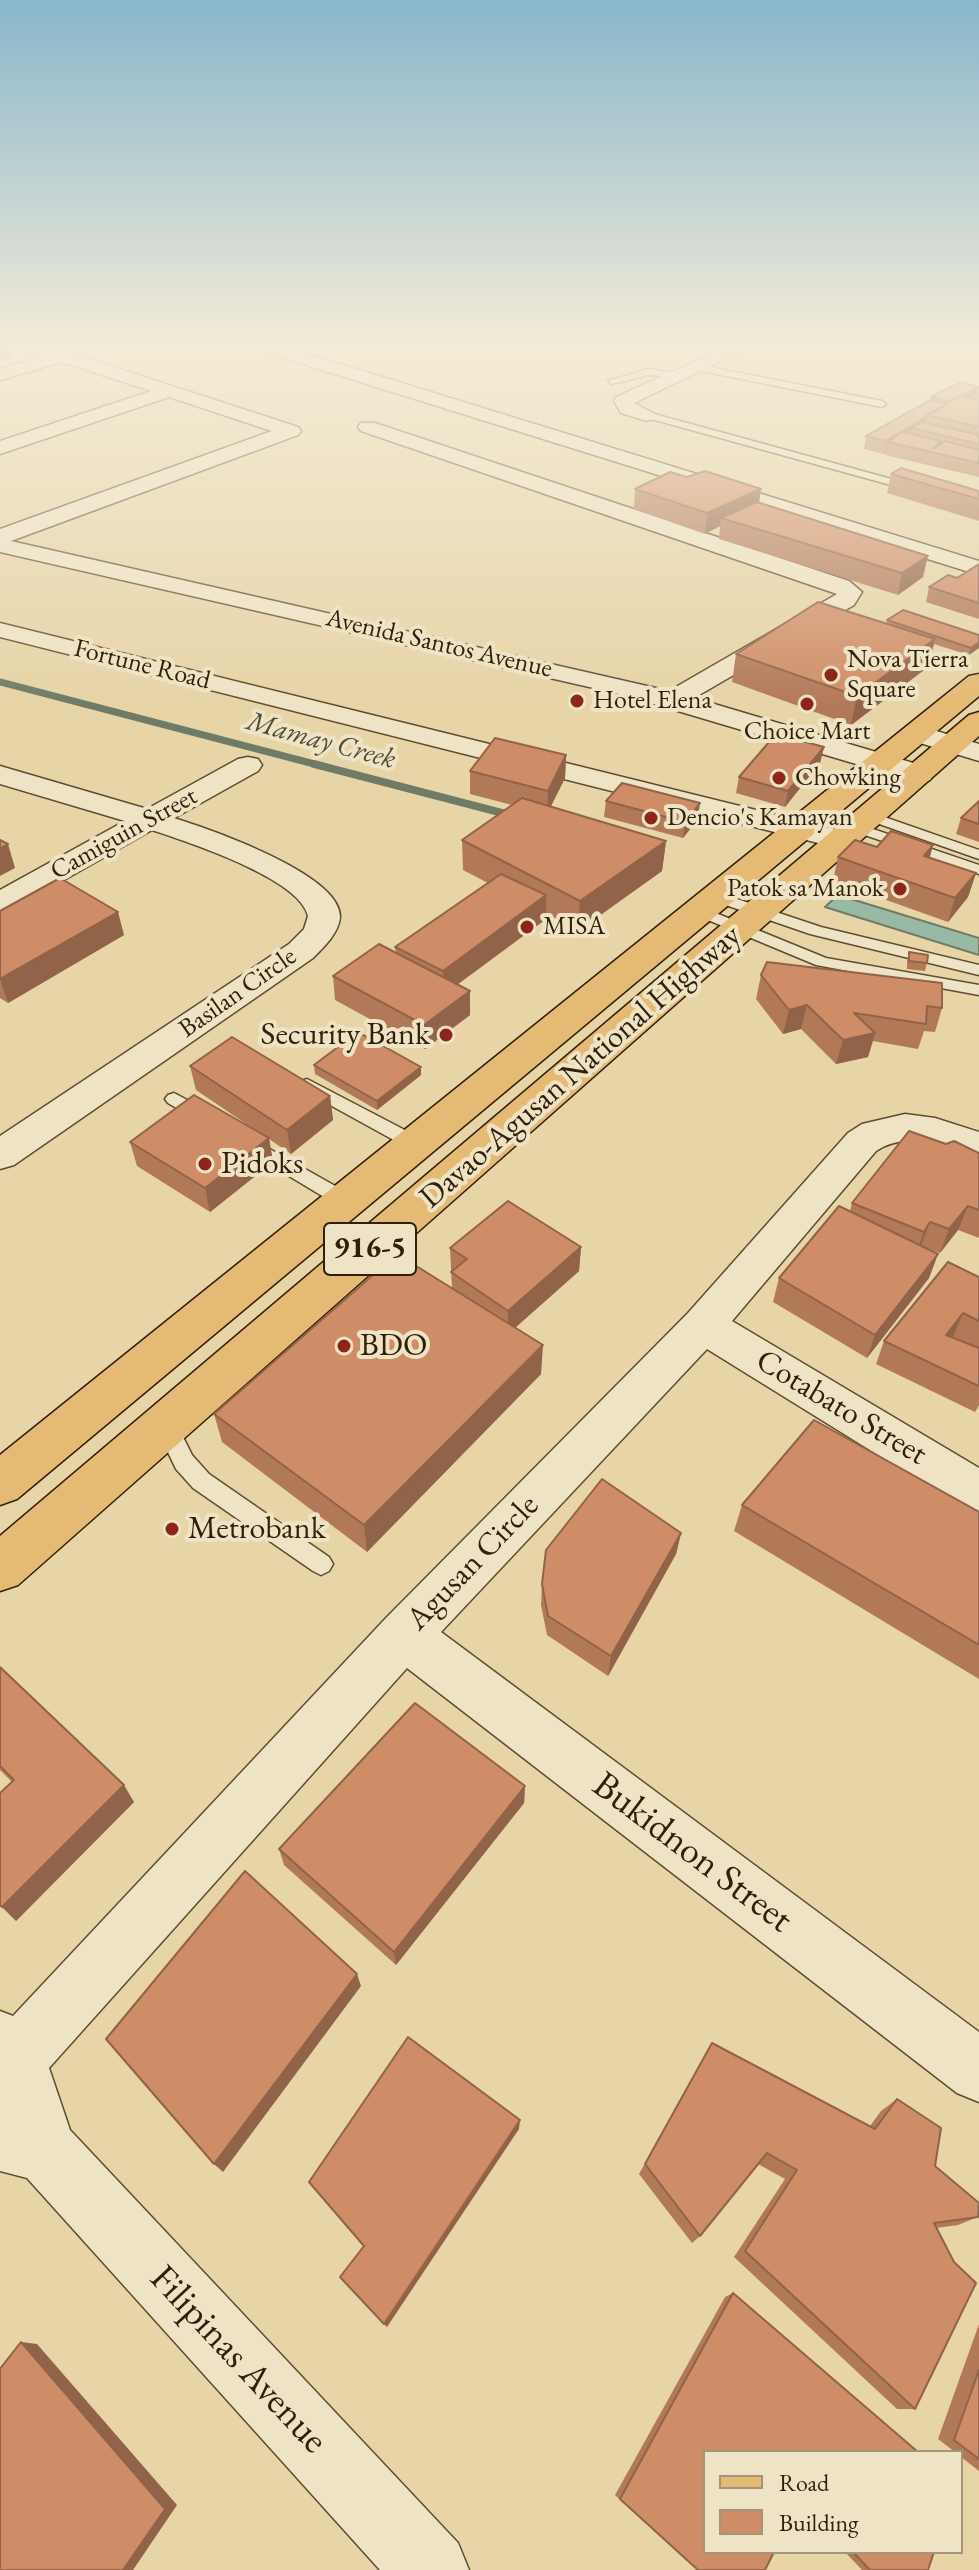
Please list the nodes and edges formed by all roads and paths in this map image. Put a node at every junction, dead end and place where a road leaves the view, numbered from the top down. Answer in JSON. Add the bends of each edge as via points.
{"nodes":[{"id":1,"x":192,"y":467,"type":"edge"},
{"id":2,"x":487,"y":467,"type":"edge"},
{"id":3,"x":653,"y":467,"type":"edge"},
{"id":4,"x":838,"y":467,"type":"edge"},
{"id":5,"x":919,"y":489,"type":"edge"},
{"id":6,"x":0,"y":537,"type":"edge"},
{"id":7,"x":0,"y":545,"type":"edge"},
{"id":8,"x":979,"y":568,"type":"edge"},
{"id":9,"x":0,"y":630,"type":"edge"},
{"id":10,"x":979,"y":682,"type":"edge"},
{"id":11,"x":673,"y":699,"type":"junction"},
{"id":12,"x":979,"y":721,"type":"edge"},
{"id":13,"x":917,"y":733,"type":"junction"},
{"id":14,"x":966,"y":749,"type":"edge"},
{"id":15,"x":883,"y":762,"type":"junction"},
{"id":16,"x":248,"y":765,"type":"dead end"},
{"id":17,"x":920,"y":774,"type":"junction"},
{"id":18,"x":0,"y":775,"type":"edge"},
{"id":19,"x":151,"y":818,"type":"junction"},
{"id":20,"x":810,"y":822,"type":"junction"},
{"id":21,"x":856,"y":828,"type":"junction"},
{"id":22,"x":979,"y":855,"type":"edge"},
{"id":23,"x":979,"y":870,"type":"edge"},
{"id":24,"x":0,"y":903,"type":"edge"},
{"id":25,"x":730,"y":913,"type":"junction"},
{"id":26,"x":979,"y":970,"type":"edge"},
{"id":27,"x":979,"y":990,"type":"edge"},
{"id":28,"x":296,"y":1078,"type":"edge"},
{"id":29,"x":174,"y":1099,"type":"dead end"},
{"id":30,"x":416,"y":1144,"type":"junction"},
{"id":31,"x":979,"y":1146,"type":"edge"},
{"id":32,"x":0,"y":1155,"type":"edge"},
{"id":33,"x":346,"y":1201,"type":"junction"},
{"id":34,"x":214,"y":1308,"type":"junction"},
{"id":35,"x":703,"y":1325,"type":"junction"},
{"id":36,"x":263,"y":1342,"type":"junction"},
{"id":37,"x":166,"y":1425,"type":"junction"},
{"id":38,"x":0,"y":1484,"type":"edge"},
{"id":39,"x":979,"y":1492,"type":"edge"},
{"id":40,"x":321,"y":1564,"type":"dead end"},
{"id":41,"x":0,"y":1568,"type":"edge"},
{"id":42,"x":404,"y":1635,"type":"junction"},
{"id":43,"x":5,"y":2059,"type":"edge"},
{"id":44,"x":979,"y":2071,"type":"edge"},
{"id":45,"x":22,"y":2144,"type":"edge"},
{"id":46,"x":431,"y":2570,"type":"edge"}],
"edges":[{"from":1,"to":6,"type":"street"},
{"from":2,"to":11,"type":"street","via":[[850,592],[846,600]]},
{"from":3,"to":8,"type":"street"},
{"from":4,"to":5,"type":"lane"},
{"from":7,"to":11,"type":"street","name":"Avenida Santos Avenue"},
{"from":9,"to":20,"type":"street","name":"Fortune Road"},
{"from":10,"to":13,"type":"main road","name":"Davao-Agusan National Highway","number":"916-5"},
{"from":11,"to":15,"type":"street","name":"Avenida Santos Avenue"},
{"from":12,"to":14,"type":"main road","name":"Davao-Agusan National Highway","number":"916-5"},
{"from":13,"to":14,"type":"street"},
{"from":13,"to":15,"type":"main road","name":"Davao-Agusan National Highway","number":"916-5"},
{"from":14,"to":17,"type":"main road","name":"Davao-Agusan National Highway","number":"916-5"},
{"from":15,"to":17,"type":"street","name":"Avenida Santos Avenue"},
{"from":15,"to":20,"type":"main road","name":"Davao-Agusan National Highway","number":"916-5"},
{"from":16,"to":19,"type":"street","name":"Camiguin Street"},
{"from":17,"to":21,"type":"main road","name":"Davao-Agusan National Highway","number":"916-5"},
{"from":18,"to":19,"type":"street","name":"Basilan Circle"},
{"from":19,"to":24,"type":"street","name":"Camiguin Street"},
{"from":19,"to":32,"type":"street","name":"Basilan Circle","via":[[266,864],[315,899],[325,920],[301,951]]},
{"from":20,"to":21,"type":"street","name":"Fortune Road"},
{"from":20,"to":25,"type":"main road","name":"Davao-Agusan National Highway","number":"916-5"},
{"from":21,"to":22,"type":"lane"},
{"from":21,"to":23,"type":"lane"},
{"from":21,"to":25,"type":"main road","name":"Davao-Agusan National Highway","number":"916-5"},
{"from":25,"to":26,"type":"lane"},
{"from":25,"to":27,"type":"lane","via":[[822,962]]},
{"from":25,"to":30,"type":"main road","name":"Davao-Agusan National Highway","number":"916-5"},
{"from":25,"to":36,"type":"main road","name":"Davao-Agusan National Highway","number":"916-5"},
{"from":28,"to":30,"type":"lane"},
{"from":29,"to":33,"type":"lane"},
{"from":30,"to":33,"type":"main road","name":"Davao-Agusan National Highway","number":"916-5"},
{"from":31,"to":35,"type":"street","name":"Agusan Circle","via":[[921,1128],[872,1134]]},
{"from":33,"to":34,"type":"main road","name":"Davao-Agusan National Highway","number":"916-5"},
{"from":34,"to":36,"type":"main road"},
{"from":34,"to":38,"type":"main road","name":"Davao-Agusan National Highway","number":"916-5"},
{"from":35,"to":39,"type":"street","name":"Cotabato Street"},
{"from":35,"to":42,"type":"street","name":"Agusan Circle"},
{"from":36,"to":37,"type":"main road","name":"Davao-Agusan National Highway","number":"916-5"},
{"from":37,"to":40,"type":"lane","via":[[184,1462],[201,1481]]},
{"from":37,"to":41,"type":"main road","name":"Davao-Agusan National Highway","number":"916-5"},
{"from":42,"to":43,"type":"street","name":"Agusan Circle"},
{"from":42,"to":44,"type":"street","name":"Bukidnon Street"},
{"from":43,"to":45,"type":"street","name":"Filipinas Avenue"},
{"from":45,"to":46,"type":"street","name":"Filipinas Avenue"}]}
